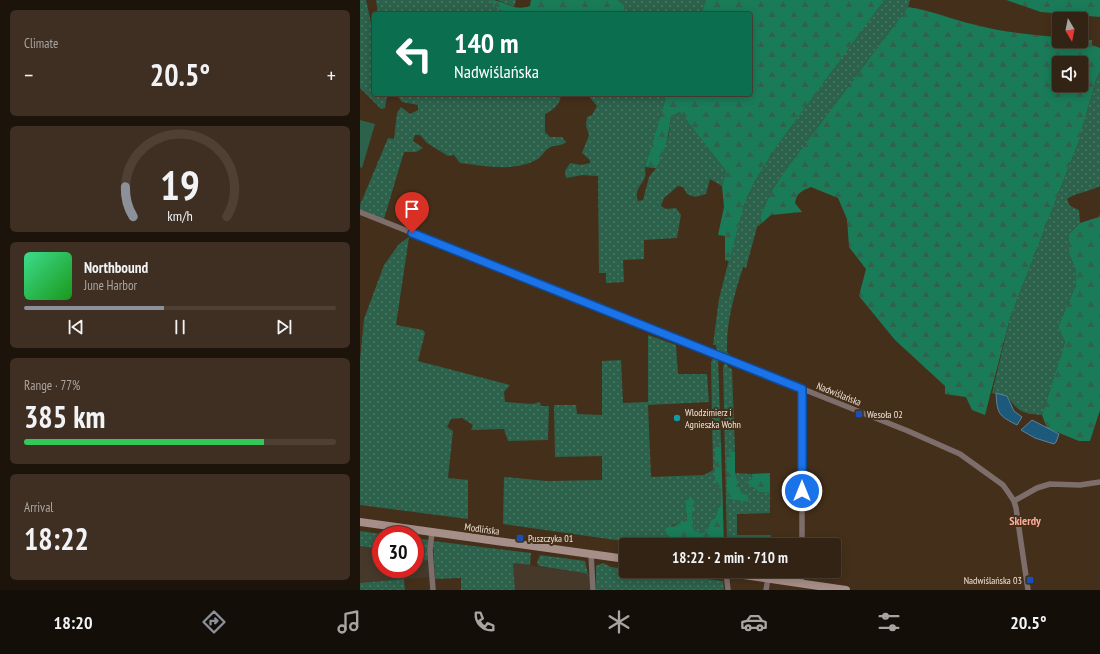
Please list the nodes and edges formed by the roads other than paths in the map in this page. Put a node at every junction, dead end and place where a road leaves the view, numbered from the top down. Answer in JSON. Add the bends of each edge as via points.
{"nodes":[{"id":1,"x":360,"y":212,"type":"edge"},
{"id":2,"x":802,"y":389,"type":"junction"},
{"id":3,"x":1100,"y":482,"type":"edge"},
{"id":4,"x":1014,"y":501,"type":"junction"},
{"id":5,"x":360,"y":522,"type":"edge"},
{"id":6,"x":432,"y":532,"type":"junction"},
{"id":7,"x":802,"y":538,"type":"edge"},
{"id":8,"x":591,"y":554,"type":"junction"},
{"id":9,"x":619,"y":558,"type":"edge"},
{"id":10,"x":727,"y":578,"type":"edge"},
{"id":11,"x":768,"y":578,"type":"joint"},
{"id":12,"x":801,"y":578,"type":"edge"},
{"id":13,"x":801,"y":583,"type":"junction"},
{"id":14,"x":819,"y":588,"type":"edge"},
{"id":15,"x":433,"y":590,"type":"edge"},
{"id":16,"x":593,"y":590,"type":"edge"},
{"id":17,"x":728,"y":590,"type":"edge"},
{"id":18,"x":766,"y":590,"type":"edge"},
{"id":19,"x":846,"y":590,"type":"edge"},
{"id":20,"x":1028,"y":590,"type":"edge"}],
"edges":[{"from":1,"to":2,"type":"street","name":"Nadwiślańska"},
{"from":2,"to":4,"type":"street","name":"Nadwiślańska","via":[[955,451],[1003,485]]},
{"from":2,"to":7,"type":"street"},
{"from":3,"to":4,"type":"street","via":[[1080,485],[1050,484]]},
{"from":4,"to":20,"type":"street","name":"Nadwiślańska"},
{"from":5,"to":6,"type":"main road","name":"Modlińska"},
{"from":6,"to":8,"type":"main road","name":"Modlińska"},
{"from":6,"to":15,"type":"street","via":[[430,550]]},
{"from":8,"to":9,"type":"main road","name":"Modlińska"},
{"from":8,"to":16,"type":"street"},
{"from":10,"to":17,"type":"street"},
{"from":11,"to":13,"type":"main road"},
{"from":11,"to":18,"type":"street"},
{"from":12,"to":13,"type":"street"},
{"from":13,"to":14,"type":"main road"},
{"from":14,"to":19,"type":"main road"}]}
